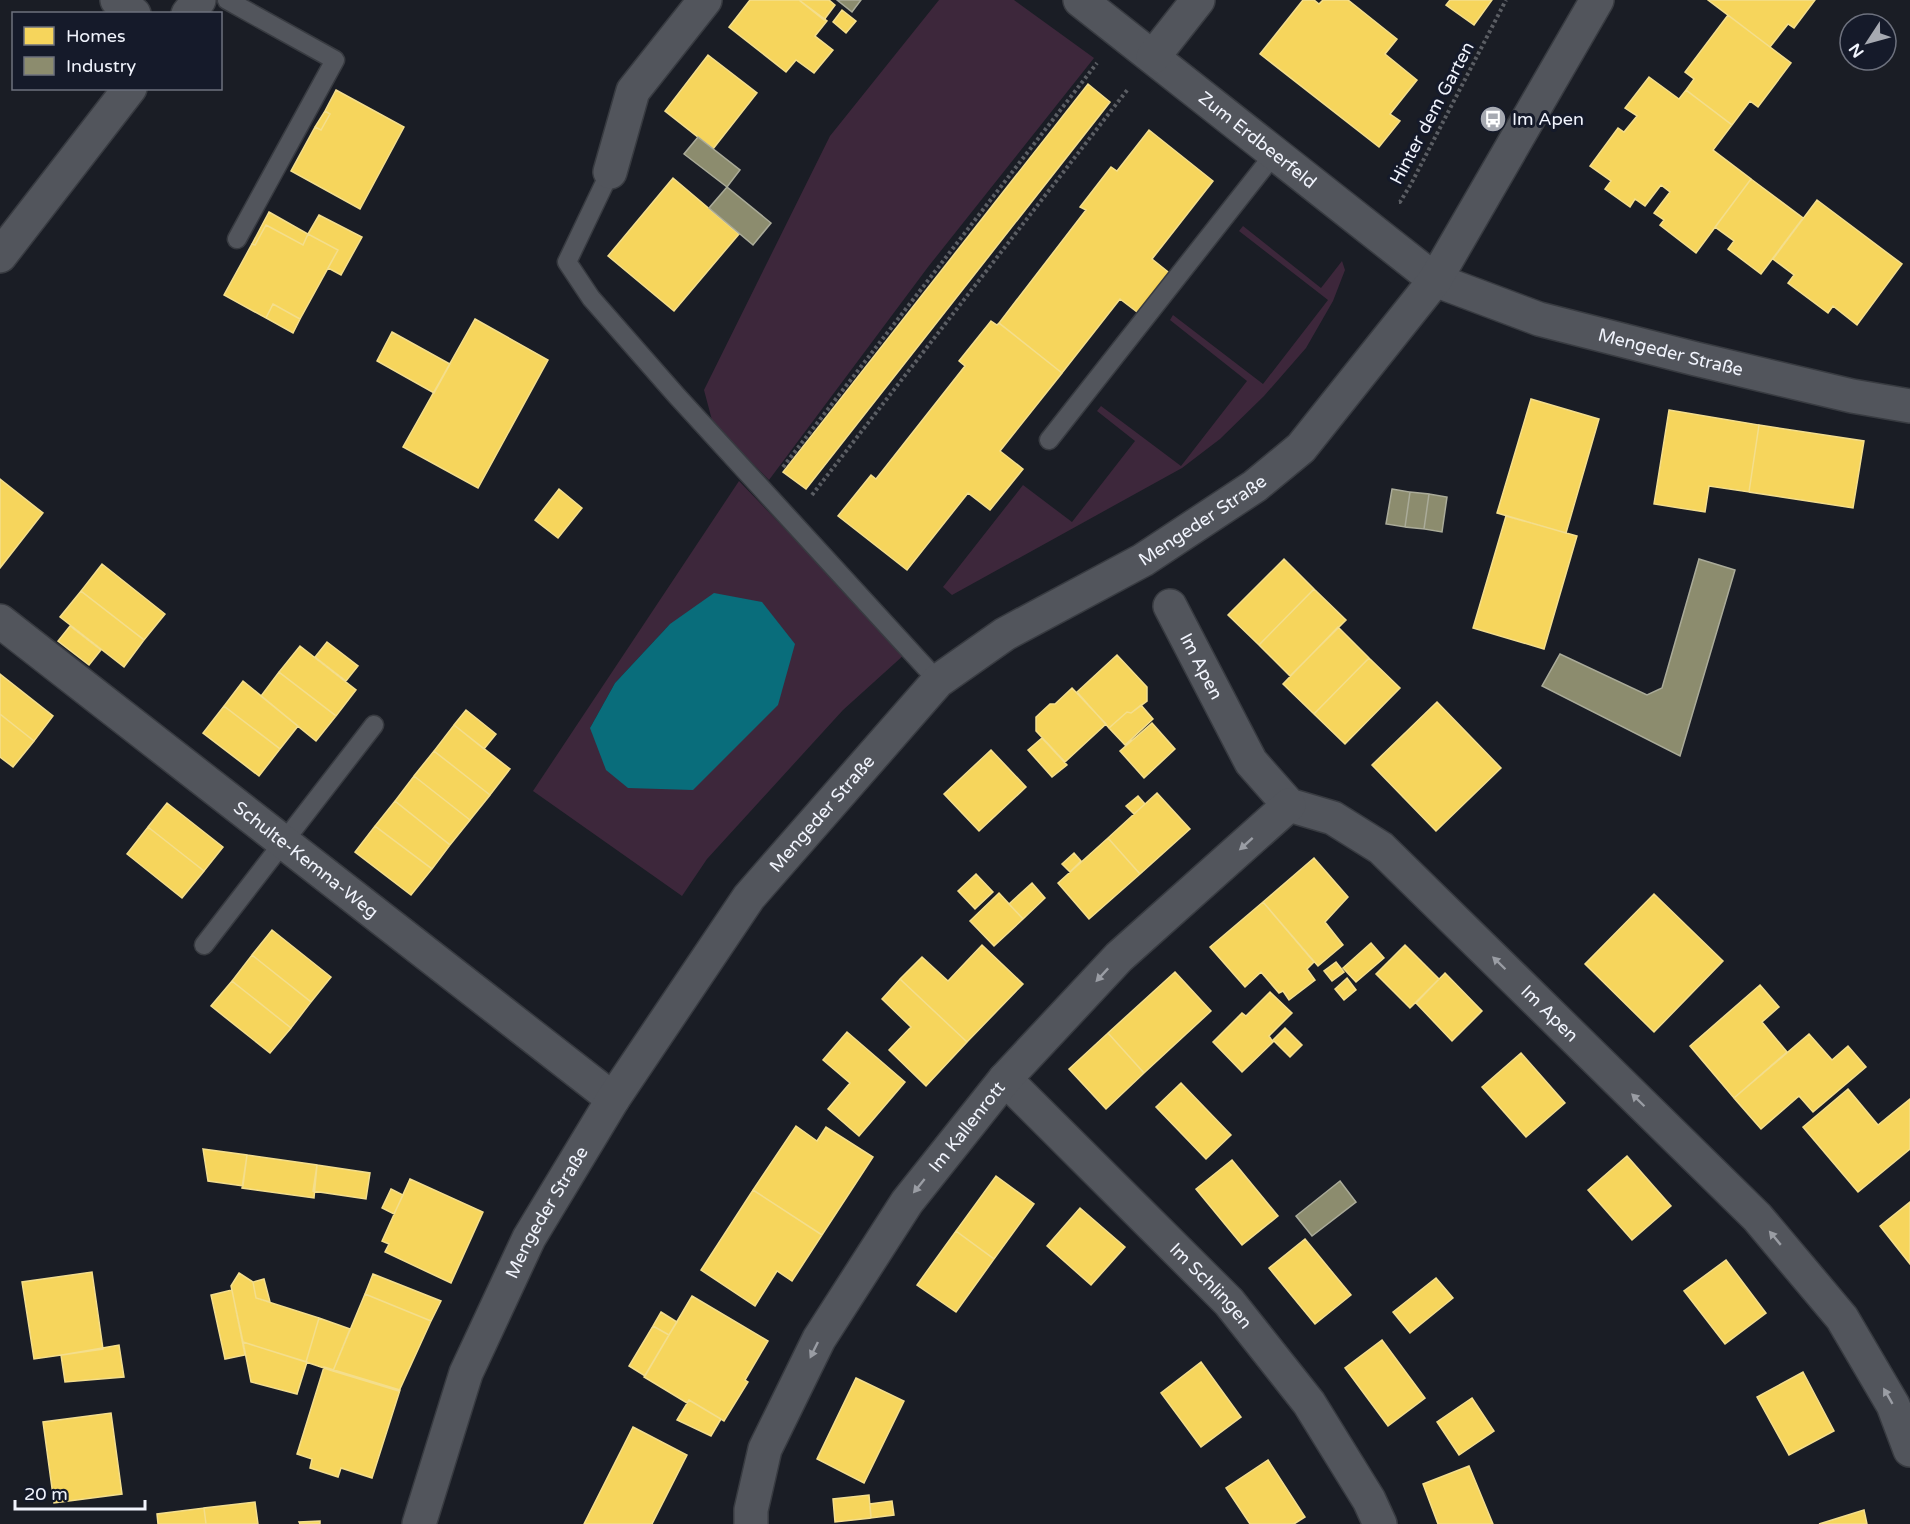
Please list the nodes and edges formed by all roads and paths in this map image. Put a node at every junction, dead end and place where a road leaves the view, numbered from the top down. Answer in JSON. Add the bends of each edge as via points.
{"nodes":[{"id":1,"x":117,"y":0,"type":"edge"},
{"id":2,"x":199,"y":0,"type":"edge"},
{"id":3,"x":227,"y":0,"type":"edge"},
{"id":4,"x":705,"y":0,"type":"edge"},
{"id":5,"x":1080,"y":0,"type":"edge"},
{"id":6,"x":1198,"y":0,"type":"edge"},
{"id":7,"x":1506,"y":0,"type":"edge"},
{"id":8,"x":1597,"y":0,"type":"edge"},
{"id":9,"x":132,"y":12,"type":"edge"},
{"id":10,"x":190,"y":12,"type":"edge"},
{"id":11,"x":1153,"y":57,"type":"junction"},
{"id":12,"x":1090,"y":72,"type":"dead end"},
{"id":13,"x":128,"y":90,"type":"edge"},
{"id":14,"x":1122,"y":96,"type":"dead end"},
{"id":15,"x":1275,"y":153,"type":"junction"},
{"id":16,"x":610,"y":172,"type":"joint"},
{"id":17,"x":1391,"y":200,"type":"dead end"},
{"id":18,"x":237,"y":239,"type":"dead end"},
{"id":19,"x":0,"y":256,"type":"edge"},
{"id":20,"x":933,"y":261,"type":"dead end"},
{"id":21,"x":939,"y":267,"type":"junction"},
{"id":22,"x":1435,"y":280,"type":"junction"},
{"id":23,"x":1910,"y":406,"type":"edge"},
{"id":24,"x":1049,"y":440,"type":"dead end"},
{"id":25,"x":764,"y":492,"type":"junction"},
{"id":26,"x":807,"y":500,"type":"dead end"},
{"id":27,"x":1170,"y":606,"type":"dead end"},
{"id":28,"x":0,"y":621,"type":"edge"},
{"id":29,"x":938,"y":681,"type":"junction"},
{"id":30,"x":374,"y":724,"type":"dead end"},
{"id":31,"x":1289,"y":805,"type":"junction"},
{"id":32,"x":284,"y":842,"type":"junction"},
{"id":33,"x":204,"y":945,"type":"dead end"},
{"id":34,"x":1005,"y":1079,"type":"junction"},
{"id":35,"x":613,"y":1099,"type":"junction"},
{"id":36,"x":1910,"y":1450,"type":"edge"},
{"id":37,"x":419,"y":1524,"type":"edge"},
{"id":38,"x":751,"y":1524,"type":"edge"},
{"id":39,"x":1380,"y":1524,"type":"edge"}],
"edges":[{"from":1,"to":9,"type":"street"},
{"from":2,"to":10,"type":"street"},
{"from":3,"to":18,"type":"lane","via":[[335,60]]},
{"from":4,"to":16,"type":"street","via":[[633,91]]},
{"from":5,"to":11,"type":"street","name":"Zum Erdbeerfeld"},
{"from":6,"to":11,"type":"street"},
{"from":7,"to":17,"type":"path","name":"Hinter dem Garten","via":[[1412,184],[1400,202]]},
{"from":8,"to":22,"type":"street","name":"Mengeder Straße"},
{"from":11,"to":15,"type":"street","name":"Zum Erdbeerfeld"},
{"from":12,"to":21,"type":"path"},
{"from":13,"to":19,"type":"street"},
{"from":14,"to":26,"type":"path"},
{"from":15,"to":22,"type":"street","name":"Zum Erdbeerfeld"},
{"from":15,"to":24,"type":"lane"},
{"from":16,"to":25,"type":"lane","via":[[567,262],[591,298]]},
{"from":20,"to":21,"type":"path"},
{"from":21,"to":25,"type":"path"},
{"from":22,"to":23,"type":"street","name":"Mengeder Straße","via":[[1539,319],[1707,362]]},
{"from":22,"to":29,"type":"street","name":"Mengeder Straße","via":[[1301,448],[1255,486],[1143,561],[1005,634]]},
{"from":25,"to":29,"type":"lane"},
{"from":27,"to":31,"type":"street","name":"Im Apen","via":[[1251,762]]},
{"from":28,"to":32,"type":"street","name":"Schulte-Kemna-Weg"},
{"from":29,"to":35,"type":"street","name":"Mengeder Straße","via":[[749,897]]},
{"from":30,"to":32,"type":"lane"},
{"from":31,"to":34,"type":"street","name":"Im Kallenrott","one_way":true,"via":[[1119,957]]},
{"from":36,"to":31,"type":"street","name":"Im Apen","one_way":true,"via":[[1893,1405],[1842,1318],[1757,1217],[1381,848],[1333,818]]},
{"from":32,"to":33,"type":"lane"},
{"from":32,"to":35,"type":"street","name":"Schulte-Kemna-Weg"},
{"from":34,"to":38,"type":"street","name":"Im Kallenrott","one_way":true,"via":[[907,1202],[819,1339],[765,1449],[750,1510]]},
{"from":34,"to":39,"type":"street","name":"Im Schlingen","via":[[1229,1302],[1309,1403]]},
{"from":35,"to":37,"type":"street","name":"Mengeder Straße","via":[[529,1238],[471,1363]]}]}
